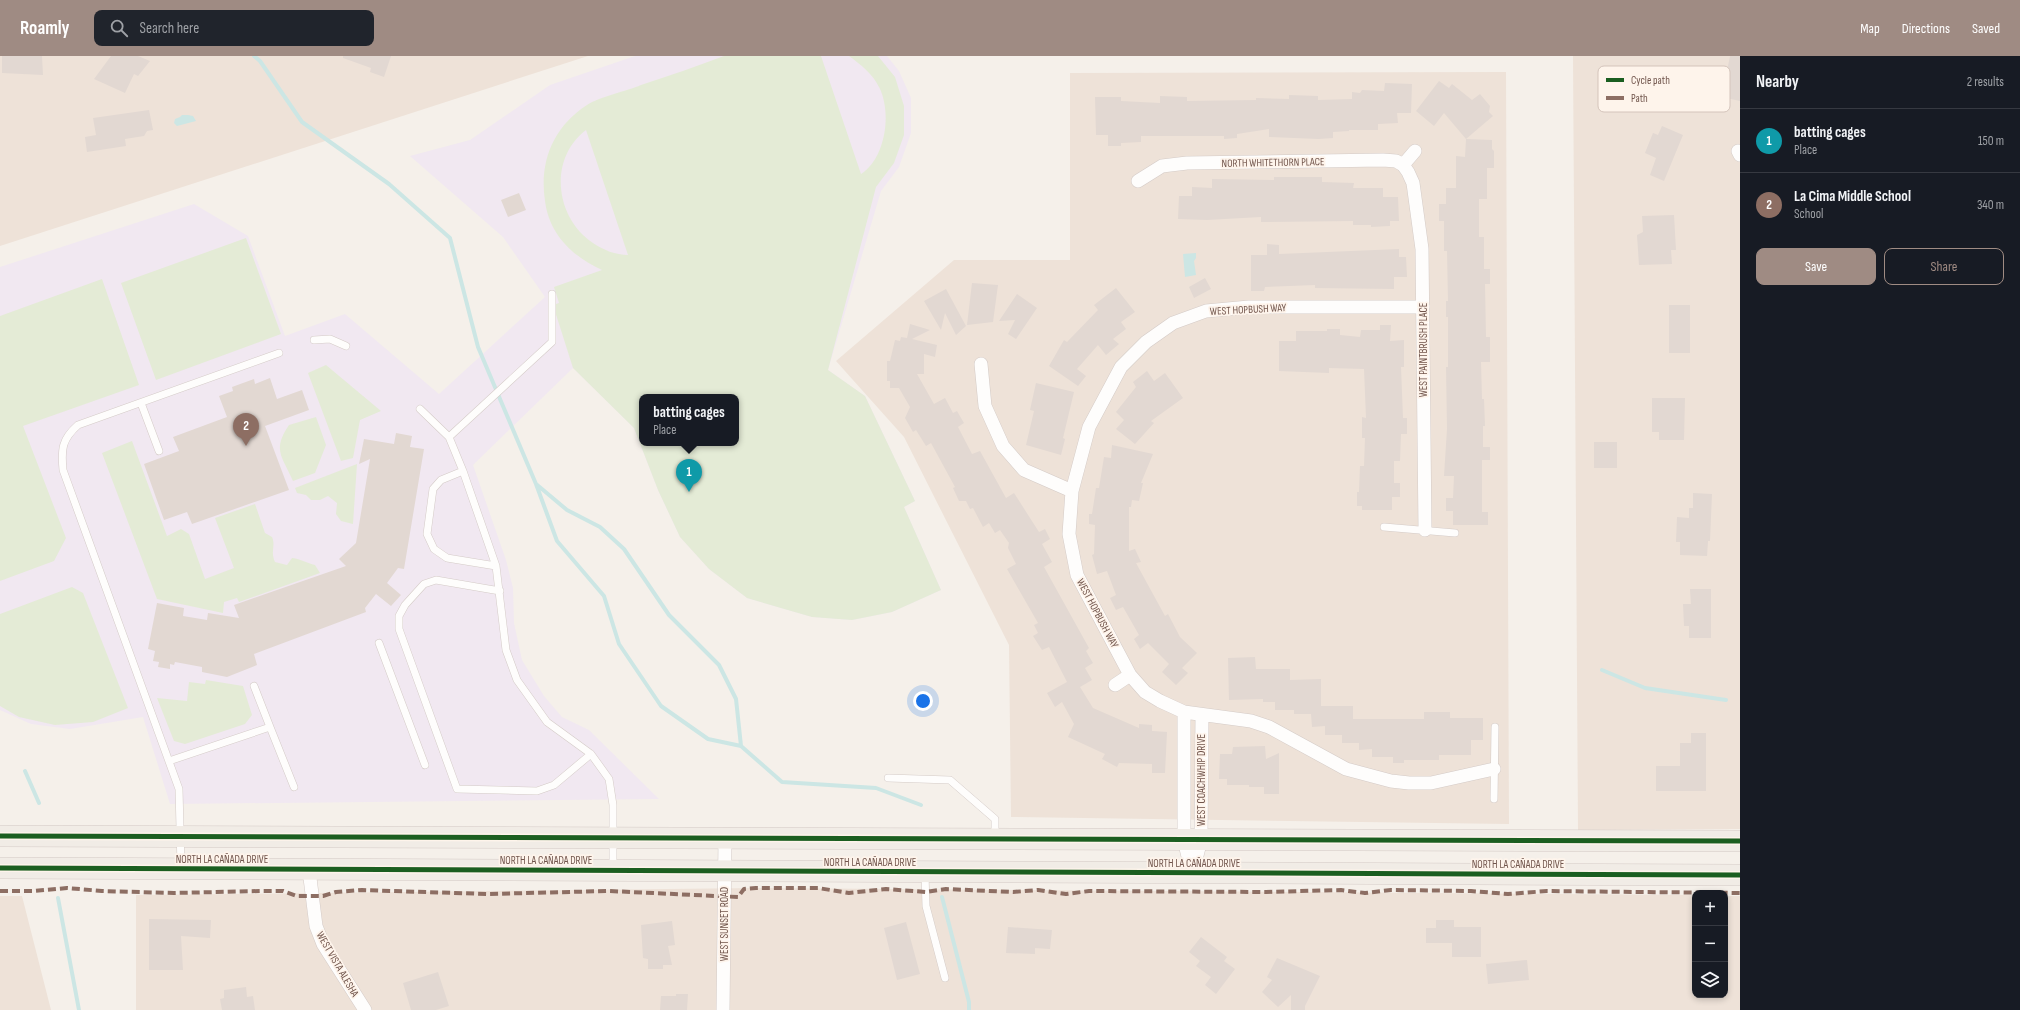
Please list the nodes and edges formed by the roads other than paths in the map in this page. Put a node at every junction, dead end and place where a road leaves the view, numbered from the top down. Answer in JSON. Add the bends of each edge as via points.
{"nodes":[{"id":1,"x":1415,"y":151,"type":"dead end"},
{"id":2,"x":1406,"y":169,"type":"junction"},
{"id":3,"x":1138,"y":181,"type":"dead end"},
{"id":4,"x":552,"y":294,"type":"dead end"},
{"id":5,"x":1423,"y":307,"type":"junction"},
{"id":6,"x":314,"y":340,"type":"dead end"},
{"id":7,"x":346,"y":346,"type":"dead end"},
{"id":8,"x":279,"y":353,"type":"dead end"},
{"id":9,"x":981,"y":364,"type":"dead end"},
{"id":10,"x":140,"y":403,"type":"junction"},
{"id":11,"x":420,"y":409,"type":"dead end"},
{"id":12,"x":449,"y":437,"type":"junction"},
{"id":13,"x":159,"y":451,"type":"dead end"},
{"id":14,"x":463,"y":471,"type":"junction"},
{"id":15,"x":1072,"y":491,"type":"junction"},
{"id":16,"x":1384,"y":527,"type":"dead end"},
{"id":17,"x":1425,"y":530,"type":"junction"},
{"id":18,"x":1455,"y":532,"type":"dead end"},
{"id":19,"x":496,"y":566,"type":"junction"},
{"id":20,"x":500,"y":591,"type":"junction"},
{"id":21,"x":378,"y":643,"type":"dead end"},
{"id":22,"x":1130,"y":675,"type":"junction"},
{"id":23,"x":1115,"y":684,"type":"dead end"},
{"id":24,"x":254,"y":686,"type":"dead end"},
{"id":25,"x":1184,"y":712,"type":"junction"},
{"id":26,"x":1202,"y":716,"type":"junction"},
{"id":27,"x":270,"y":727,"type":"junction"},
{"id":28,"x":1495,"y":727,"type":"dead end"},
{"id":29,"x":591,"y":754,"type":"junction"},
{"id":30,"x":169,"y":761,"type":"junction"},
{"id":31,"x":425,"y":765,"type":"dead end"},
{"id":32,"x":1494,"y":769,"type":"junction"},
{"id":33,"x":888,"y":778,"type":"dead end"},
{"id":34,"x":294,"y":787,"type":"dead end"},
{"id":35,"x":1494,"y":799,"type":"dead end"},
{"id":36,"x":0,"y":836,"type":"edge"},
{"id":37,"x":180,"y":836,"type":"junction"},
{"id":38,"x":613,"y":838,"type":"junction"},
{"id":39,"x":725,"y":839,"type":"junction"},
{"id":40,"x":995,"y":840,"type":"junction"},
{"id":41,"x":1192,"y":840,"type":"junction"},
{"id":42,"x":1740,"y":841,"type":"edge"},
{"id":43,"x":0,"y":868,"type":"edge"},
{"id":44,"x":181,"y":869,"type":"junction"},
{"id":45,"x":309,"y":870,"type":"junction"},
{"id":46,"x":613,"y":870,"type":"junction"},
{"id":47,"x":724,"y":871,"type":"junction"},
{"id":48,"x":925,"y":872,"type":"junction"},
{"id":49,"x":1192,"y":873,"type":"junction"},
{"id":50,"x":1740,"y":875,"type":"edge"},
{"id":51,"x":945,"y":978,"type":"dead end"},
{"id":52,"x":365,"y":1010,"type":"edge"},
{"id":53,"x":723,"y":1010,"type":"edge"}],
"edges":[{"from":1,"to":2,"type":"street"},
{"from":2,"to":3,"type":"street","name":"NORTH WHITETHORN PLACE","via":[[1396,161],[1383,160],[1187,163],[1162,166]]},
{"from":2,"to":5,"type":"street","name":"WEST PAINTBRUSH PLACE","via":[[1413,183],[1422,249]]},
{"from":4,"to":12,"type":"lane","via":[[552,342]]},
{"from":5,"to":15,"type":"street","name":"WEST HOPBUSH WAY","via":[[1249,307],[1206,311],[1173,323],[1146,342],[1121,367],[1089,427]]},
{"from":5,"to":17,"type":"street","name":"WEST PAINTBRUSH PLACE"},
{"from":6,"to":7,"type":"lane","via":[[330,339]]},
{"from":8,"to":10,"type":"lane"},
{"from":9,"to":15,"type":"street","via":[[985,406],[1003,446],[1024,470]]},
{"from":10,"to":13,"type":"lane"},
{"from":10,"to":30,"type":"lane","via":[[78,425],[68,434],[61,452],[63,470]]},
{"from":11,"to":12,"type":"lane"},
{"from":12,"to":14,"type":"lane"},
{"from":14,"to":19,"type":"lane"},
{"from":14,"to":19,"type":"lane","via":[[441,480],[433,489],[427,534],[434,549],[447,558]]},
{"from":15,"to":22,"type":"street","name":"WEST HOPBUSH WAY","via":[[1070,534],[1077,575]]},
{"from":16,"to":17,"type":"lane"},
{"from":17,"to":18,"type":"lane"},
{"from":19,"to":20,"type":"lane"},
{"from":20,"to":29,"type":"lane","via":[[506,650],[517,680],[547,722]]},
{"from":20,"to":29,"type":"lane","via":[[436,580],[424,584],[398,616],[398,629],[457,789],[537,791],[554,785]]},
{"from":21,"to":31,"type":"lane"},
{"from":22,"to":23,"type":"street"},
{"from":22,"to":25,"type":"street","name":"WEST HOPBUSH WAY","via":[[1144,692]]},
{"from":24,"to":27,"type":"lane"},
{"from":25,"to":26,"type":"street","name":"WEST HOPBUSH WAY"},
{"from":25,"to":41,"type":"street","name":"WEST COACHWHIP DRIVE"},
{"from":26,"to":32,"type":"street","name":"WEST HOPBUSH WAY","via":[[1251,722],[1269,727],[1346,769],[1391,781],[1431,783]]},
{"from":26,"to":41,"type":"street","name":"WEST COACHWHIP DRIVE"},
{"from":27,"to":30,"type":"lane"},
{"from":27,"to":34,"type":"lane"},
{"from":28,"to":32,"type":"lane"},
{"from":29,"to":38,"type":"lane","via":[[608,779],[613,805]]},
{"from":30,"to":37,"type":"lane","via":[[179,789]]},
{"from":32,"to":35,"type":"lane"},
{"from":33,"to":40,"type":"lane","via":[[950,780],[995,818]]},
{"from":36,"to":37,"type":"main road","name":"NORTH LA CAÑADA DRIVE"},
{"from":37,"to":38,"type":"main road","name":"NORTH LA CAÑADA DRIVE"},
{"from":37,"to":44,"type":"lane"},
{"from":38,"to":39,"type":"main road","name":"NORTH LA CAÑADA DRIVE"},
{"from":38,"to":46,"type":"lane"},
{"from":39,"to":40,"type":"main road","name":"NORTH LA CAÑADA DRIVE"},
{"from":39,"to":47,"type":"street","name":"WEST SUNSET ROAD"},
{"from":40,"to":41,"type":"main road","name":"NORTH LA CAÑADA DRIVE"},
{"from":41,"to":42,"type":"main road","name":"NORTH LA CAÑADA DRIVE"},
{"from":41,"to":49,"type":"street","name":"WEST COACHWHIP DRIVE"},
{"from":43,"to":44,"type":"main road","name":"NORTH LA CAÑADA DRIVE"},
{"from":44,"to":45,"type":"main road","name":"NORTH LA CAÑADA DRIVE"},
{"from":45,"to":46,"type":"main road","name":"NORTH LA CAÑADA DRIVE"},
{"from":45,"to":52,"type":"street","name":"WEST VISTA ALESHA","via":[[316,926],[323,944]]},
{"from":46,"to":47,"type":"main road","name":"NORTH LA CAÑADA DRIVE"},
{"from":47,"to":48,"type":"main road","name":"NORTH LA CAÑADA DRIVE"},
{"from":47,"to":53,"type":"street","name":"WEST SUNSET ROAD"},
{"from":48,"to":49,"type":"main road","name":"NORTH LA CAÑADA DRIVE"},
{"from":48,"to":51,"type":"lane","via":[[926,906]]},
{"from":49,"to":50,"type":"main road","name":"NORTH LA CAÑADA DRIVE"}]}
